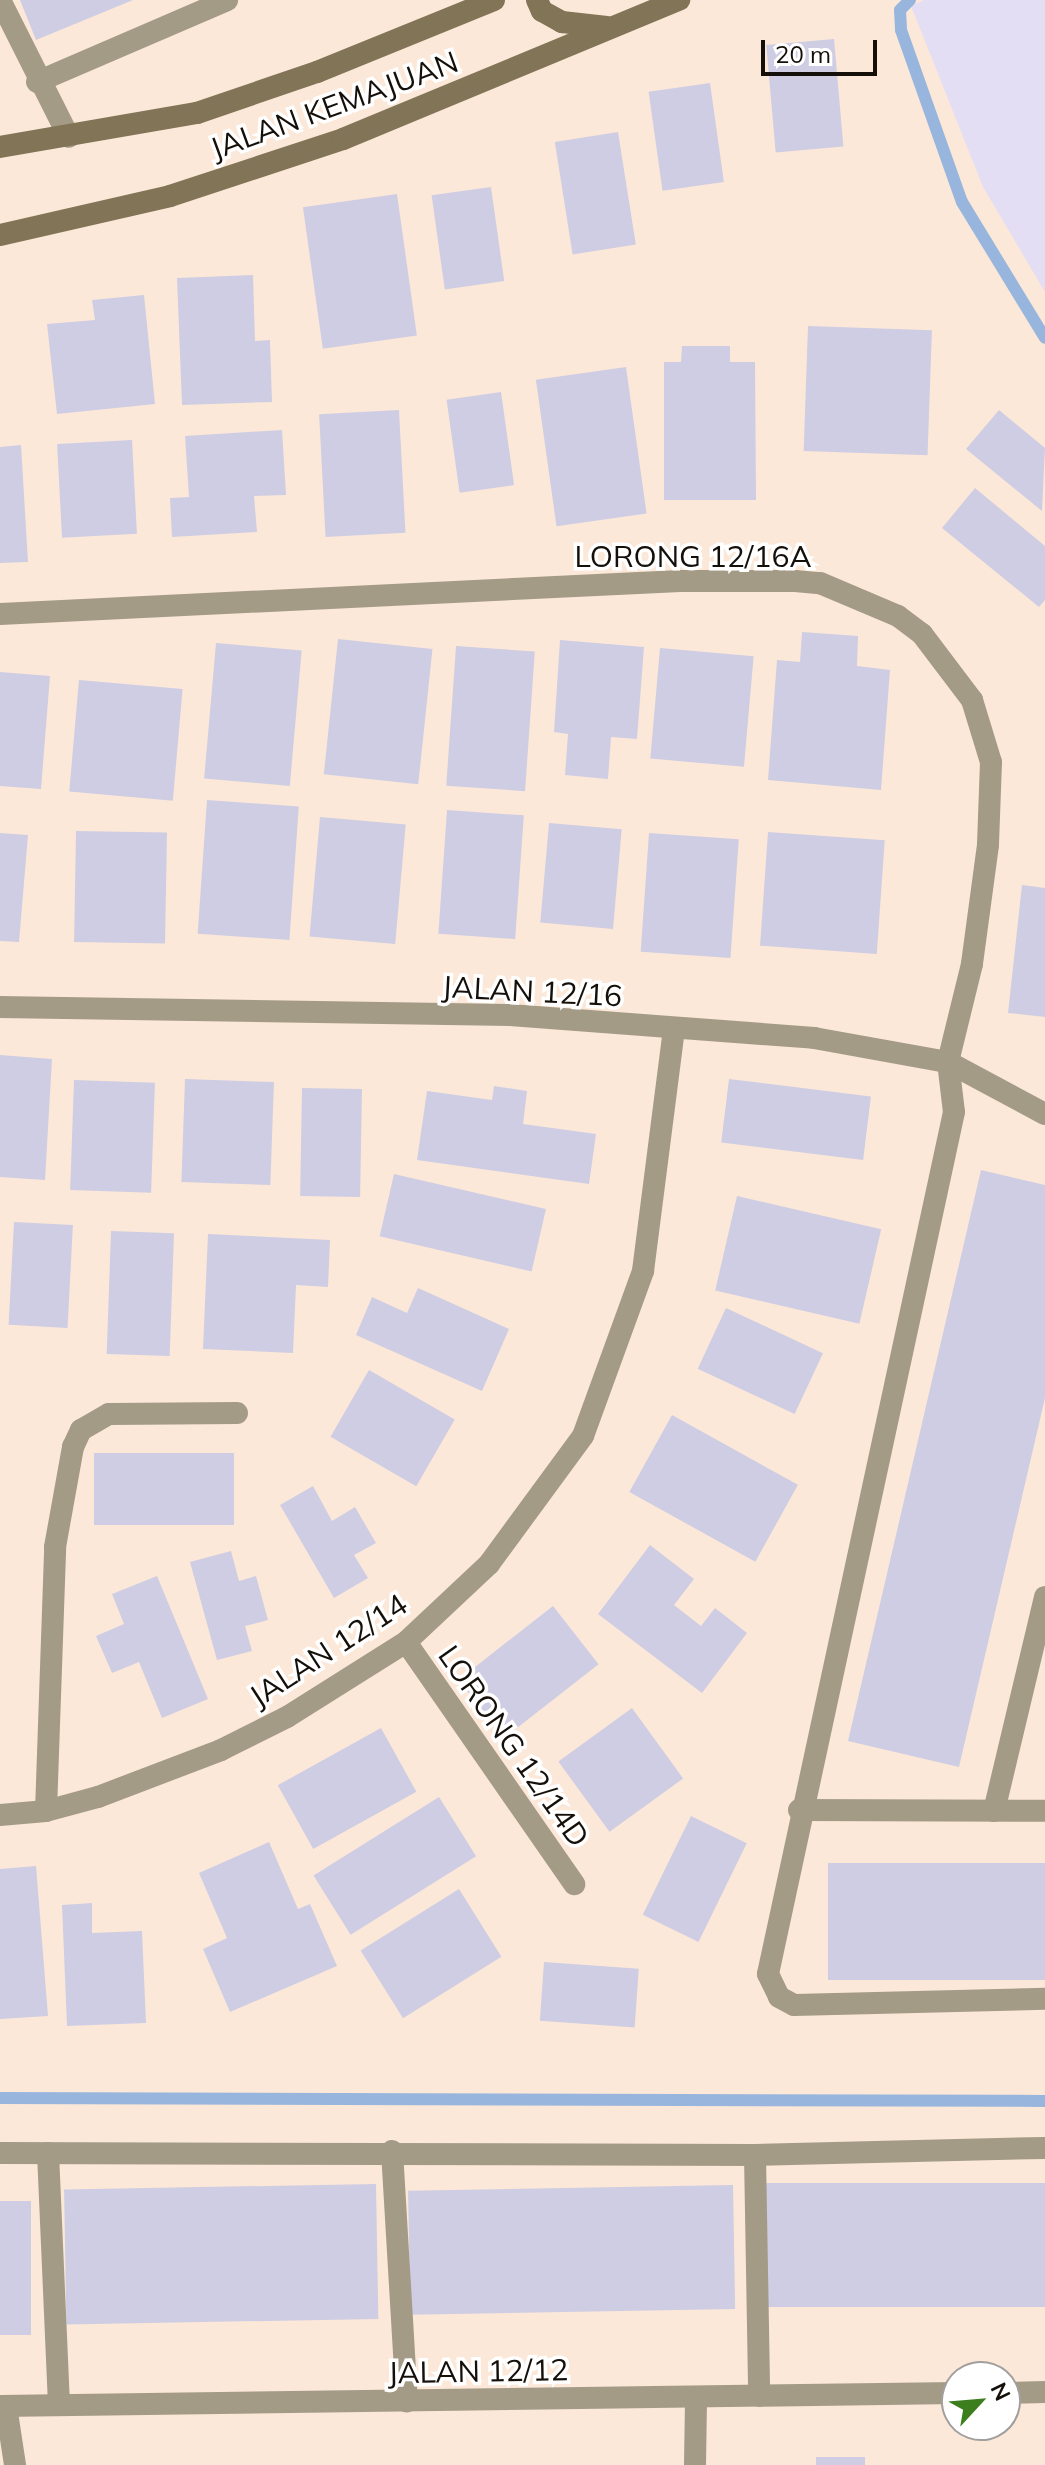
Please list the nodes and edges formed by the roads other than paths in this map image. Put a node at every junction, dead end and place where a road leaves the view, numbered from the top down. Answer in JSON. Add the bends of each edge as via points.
{"nodes":[{"id":1,"x":0,"y":0,"type":"edge"},
{"id":2,"x":227,"y":0,"type":"edge"},
{"id":3,"x":494,"y":0,"type":"edge"},
{"id":4,"x":537,"y":0,"type":"edge"},
{"id":5,"x":679,"y":0,"type":"edge"},
{"id":6,"x":613,"y":27,"type":"junction"},
{"id":7,"x":37,"y":82,"type":"junction"},
{"id":8,"x":69,"y":137,"type":"junction"},
{"id":9,"x":0,"y":147,"type":"edge"},
{"id":10,"x":0,"y":235,"type":"edge"},
{"id":11,"x":0,"y":614,"type":"edge"},
{"id":12,"x":0,"y":1007,"type":"edge"},
{"id":13,"x":674,"y":1030,"type":"junction"},
{"id":14,"x":948,"y":1062,"type":"junction"},
{"id":15,"x":1045,"y":1114,"type":"edge"},
{"id":16,"x":237,"y":1413,"type":"dead end"},
{"id":17,"x":1045,"y":1597,"type":"edge"},
{"id":18,"x":406,"y":1642,"type":"junction"},
{"id":19,"x":799,"y":1810,"type":"junction"},
{"id":20,"x":46,"y":1811,"type":"junction"},
{"id":21,"x":994,"y":1811,"type":"junction"},
{"id":22,"x":1045,"y":1811,"type":"edge"},
{"id":23,"x":0,"y":1815,"type":"edge"},
{"id":24,"x":574,"y":1884,"type":"dead end"},
{"id":25,"x":1045,"y":1999,"type":"edge"},
{"id":26,"x":1045,"y":2148,"type":"edge"},
{"id":27,"x":392,"y":2151,"type":"junction"},
{"id":28,"x":0,"y":2153,"type":"edge"},
{"id":29,"x":48,"y":2153,"type":"junction"},
{"id":30,"x":755,"y":2155,"type":"junction"},
{"id":31,"x":1045,"y":2392,"type":"edge"},
{"id":32,"x":941,"y":2393,"type":"edge"},
{"id":33,"x":1021,"y":2393,"type":"edge"},
{"id":34,"x":759,"y":2396,"type":"junction"},
{"id":35,"x":696,"y":2398,"type":"junction"},
{"id":36,"x":407,"y":2402,"type":"junction"},
{"id":37,"x":59,"y":2404,"type":"junction"},
{"id":38,"x":3,"y":2406,"type":"edge"},
{"id":39,"x":15,"y":2465,"type":"edge"},
{"id":40,"x":695,"y":2465,"type":"edge"}],
"edges":[{"from":1,"to":7,"type":"street"},
{"from":2,"to":7,"type":"street"},
{"from":3,"to":8,"type":"main road","name":"JALAN KEMAJUAN","via":[[317,72],[197,113]]},
{"from":4,"to":6,"type":"main road","via":[[542,11],[562,22]]},
{"from":5,"to":6,"type":"main road","name":"JALAN KEMAJUAN"},
{"from":6,"to":10,"type":"main road","name":"JALAN KEMAJUAN","via":[[343,139],[170,196]]},
{"from":7,"to":8,"type":"street"},
{"from":8,"to":9,"type":"main road","name":"JALAN KEMAJUAN"},
{"from":11,"to":14,"type":"street","name":"LORONG 12/16A","via":[[680,581],[795,581],[833,588],[898,616],[922,634],[972,700],[991,762],[988,845],[972,964]]},
{"from":12,"to":13,"type":"street","name":"JALAN 12/16","via":[[510,1015]]},
{"from":13,"to":14,"type":"street","name":"JALAN 12/16","via":[[814,1038]]},
{"from":13,"to":18,"type":"street","name":"JALAN 12/14","via":[[643,1271],[583,1436],[489,1564]]},
{"from":14,"to":15,"type":"street","name":"JALAN 12/16"},
{"from":14,"to":19,"type":"street","via":[[954,1112]]},
{"from":16,"to":20,"type":"street","via":[[109,1414],[81,1430],[73,1447],[55,1547]]},
{"from":17,"to":21,"type":"street"},
{"from":18,"to":20,"type":"street","name":"JALAN 12/14","via":[[287,1717],[221,1750]]},
{"from":18,"to":24,"type":"street","name":"LORONG 12/14D"},
{"from":19,"to":21,"type":"street"},
{"from":19,"to":25,"type":"street","via":[[768,1974],[779,1997],[794,2005]]},
{"from":20,"to":23,"type":"street","name":"JALAN 12/14"},
{"from":21,"to":22,"type":"street"},
{"from":26,"to":30,"type":"street"},
{"from":27,"to":29,"type":"street"},
{"from":27,"to":30,"type":"street"},
{"from":27,"to":36,"type":"street"},
{"from":28,"to":29,"type":"street"},
{"from":29,"to":37,"type":"street"},
{"from":30,"to":34,"type":"street"},
{"from":31,"to":33,"type":"street"},
{"from":32,"to":34,"type":"street","name":"JALAN 12/12"},
{"from":34,"to":35,"type":"street","name":"JALAN 12/12"},
{"from":35,"to":36,"type":"street","name":"JALAN 12/12"},
{"from":35,"to":40,"type":"street"},
{"from":36,"to":37,"type":"street","name":"JALAN 12/12"},
{"from":37,"to":38,"type":"street","name":"JALAN 12/12"},
{"from":38,"to":39,"type":"street"}]}
